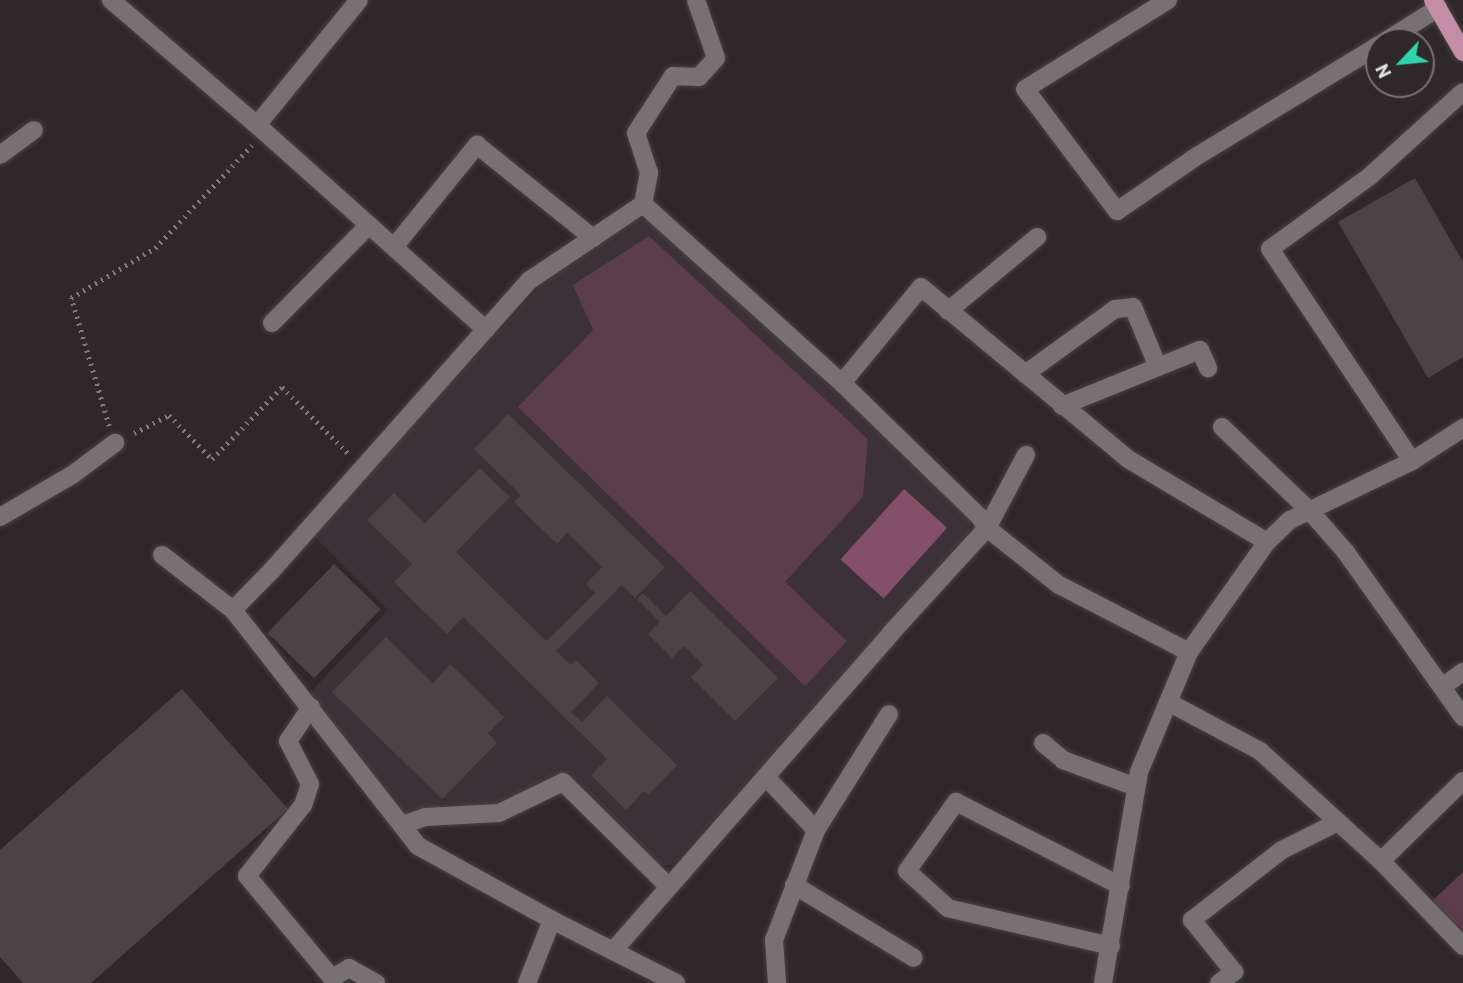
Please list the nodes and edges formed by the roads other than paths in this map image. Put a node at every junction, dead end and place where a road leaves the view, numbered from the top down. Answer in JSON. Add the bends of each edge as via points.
{"nodes":[{"id":1,"x":111,"y":0,"type":"edge"},
{"id":2,"x":359,"y":0,"type":"edge"},
{"id":3,"x":696,"y":0,"type":"edge"},
{"id":4,"x":1168,"y":0,"type":"edge"},
{"id":5,"x":1435,"y":4,"type":"edge"},
{"id":6,"x":1403,"y":28,"type":"edge"},
{"id":7,"x":1463,"y":52,"type":"edge"},
{"id":8,"x":1365,"y":54,"type":"edge"},
{"id":9,"x":1463,"y":92,"type":"edge"},
{"id":10,"x":261,"y":128,"type":"junction"},
{"id":11,"x":34,"y":130,"type":"dead end"},
{"id":12,"x":0,"y":155,"type":"edge"},
{"id":13,"x":643,"y":204,"type":"junction"},
{"id":14,"x":369,"y":225,"type":"junction"},
{"id":15,"x":1037,"y":237,"type":"dead end"},
{"id":16,"x":593,"y":238,"type":"junction"},
{"id":17,"x":394,"y":247,"type":"junction"},
{"id":18,"x":948,"y":311,"type":"junction"},
{"id":19,"x":272,"y":323,"type":"dead end"},
{"id":20,"x":486,"y":330,"type":"junction"},
{"id":21,"x":1158,"y":367,"type":"junction"},
{"id":22,"x":1208,"y":368,"type":"dead end"},
{"id":23,"x":1024,"y":374,"type":"junction"},
{"id":24,"x":842,"y":383,"type":"junction"},
{"id":25,"x":1062,"y":406,"type":"junction"},
{"id":26,"x":1222,"y":427,"type":"dead end"},
{"id":27,"x":1463,"y":428,"type":"edge"},
{"id":28,"x":115,"y":443,"type":"road end"},
{"id":29,"x":1026,"y":455,"type":"dead end"},
{"id":30,"x":1412,"y":461,"type":"junction"},
{"id":31,"x":1309,"y":510,"type":"junction"},
{"id":32,"x":0,"y":517,"type":"edge"},
{"id":33,"x":987,"y":528,"type":"junction"},
{"id":34,"x":1267,"y":542,"type":"junction"},
{"id":35,"x":162,"y":555,"type":"dead end"},
{"id":36,"x":233,"y":610,"type":"junction"},
{"id":37,"x":1189,"y":653,"type":"junction"},
{"id":38,"x":1463,"y":672,"type":"edge"},
{"id":39,"x":1442,"y":687,"type":"junction"},
{"id":40,"x":1168,"y":702,"type":"junction"},
{"id":41,"x":311,"y":707,"type":"junction"},
{"id":42,"x":890,"y":714,"type":"dead end"},
{"id":43,"x":1463,"y":717,"type":"edge"},
{"id":44,"x":1042,"y":743,"type":"dead end"},
{"id":45,"x":766,"y":777,"type":"junction"},
{"id":46,"x":1463,"y":781,"type":"edge"},
{"id":47,"x":1136,"y":787,"type":"junction"},
{"id":48,"x":1338,"y":822,"type":"junction"},
{"id":49,"x":402,"y":825,"type":"junction"},
{"id":50,"x":816,"y":830,"type":"junction"},
{"id":51,"x":1381,"y":862,"type":"junction"},
{"id":52,"x":794,"y":885,"type":"junction"},
{"id":53,"x":668,"y":886,"type":"junction"},
{"id":54,"x":1121,"y":886,"type":"junction"},
{"id":55,"x":552,"y":920,"type":"junction"},
{"id":56,"x":1111,"y":946,"type":"junction"},
{"id":57,"x":1463,"y":946,"type":"edge"},
{"id":58,"x":613,"y":951,"type":"junction"},
{"id":59,"x":914,"y":958,"type":"dead end"},
{"id":60,"x":376,"y":983,"type":"edge"},
{"id":61,"x":527,"y":983,"type":"edge"},
{"id":62,"x":676,"y":983,"type":"edge"},
{"id":63,"x":777,"y":983,"type":"edge"},
{"id":64,"x":1103,"y":983,"type":"edge"},
{"id":65,"x":1219,"y":983,"type":"edge"}],
"edges":[{"from":1,"to":10,"type":"street"},
{"from":2,"to":10,"type":"street"},
{"from":3,"to":13,"type":"street","via":[[716,58],[699,77],[673,76],[636,133],[649,173]]},
{"from":4,"to":8,"type":"street","via":[[1025,89],[1117,211]]},
{"from":5,"to":6,"type":"street"},
{"from":5,"to":7,"type":"main road"},
{"from":9,"to":30,"type":"street","via":[[1370,176],[1270,249]]},
{"from":10,"to":14,"type":"street"},
{"from":11,"to":12,"type":"street"},
{"from":13,"to":16,"type":"street"},
{"from":13,"to":24,"type":"street"},
{"from":14,"to":17,"type":"street"},
{"from":14,"to":19,"type":"street"},
{"from":15,"to":18,"type":"street"},
{"from":16,"to":17,"type":"street","via":[[477,145]]},
{"from":16,"to":20,"type":"street","via":[[530,280]]},
{"from":17,"to":20,"type":"street"},
{"from":18,"to":23,"type":"street"},
{"from":18,"to":24,"type":"street","via":[[921,287]]},
{"from":20,"to":36,"type":"street"},
{"from":21,"to":22,"type":"street","via":[[1200,350]]},
{"from":21,"to":23,"type":"street","via":[[1133,307],[1115,309]]},
{"from":21,"to":25,"type":"street"},
{"from":23,"to":25,"type":"street"},
{"from":24,"to":33,"type":"street"},
{"from":25,"to":34,"type":"street","via":[[1128,459]]},
{"from":26,"to":31,"type":"street"},
{"from":27,"to":30,"type":"street"},
{"from":28,"to":32,"type":"street","via":[[72,475]]},
{"from":29,"to":33,"type":"street"},
{"from":30,"to":31,"type":"street"},
{"from":31,"to":34,"type":"street","via":[[1290,520]]},
{"from":31,"to":39,"type":"street","via":[[1345,551]]},
{"from":33,"to":37,"type":"street","via":[[1059,585]]},
{"from":33,"to":45,"type":"street"},
{"from":34,"to":37,"type":"street"},
{"from":35,"to":36,"type":"street"},
{"from":36,"to":41,"type":"street"},
{"from":37,"to":40,"type":"street"},
{"from":38,"to":39,"type":"street"},
{"from":39,"to":43,"type":"street"},
{"from":40,"to":47,"type":"street"},
{"from":40,"to":48,"type":"street","via":[[1260,751]]},
{"from":41,"to":49,"type":"street"},
{"from":41,"to":60,"type":"street","via":[[288,741],[310,784],[303,805],[247,876],[332,978],[349,968]]},
{"from":42,"to":50,"type":"street"},
{"from":44,"to":47,"type":"street","via":[[1063,760]]},
{"from":45,"to":50,"type":"street"},
{"from":45,"to":53,"type":"street"},
{"from":46,"to":51,"type":"street"},
{"from":47,"to":54,"type":"street"},
{"from":48,"to":51,"type":"street"},
{"from":48,"to":65,"type":"street","via":[[1283,850],[1192,920],[1234,972]]},
{"from":49,"to":53,"type":"street","via":[[425,817],[499,813],[563,782]]},
{"from":49,"to":55,"type":"street","via":[[418,846]]},
{"from":50,"to":52,"type":"street"},
{"from":51,"to":57,"type":"street"},
{"from":52,"to":59,"type":"street"},
{"from":52,"to":63,"type":"street","via":[[774,940]]},
{"from":53,"to":58,"type":"street"},
{"from":54,"to":56,"type":"street"},
{"from":54,"to":56,"type":"street","via":[[956,802],[907,871],[948,908]]},
{"from":55,"to":58,"type":"street"},
{"from":55,"to":61,"type":"street"},
{"from":56,"to":64,"type":"street"},
{"from":58,"to":62,"type":"street"}]}
